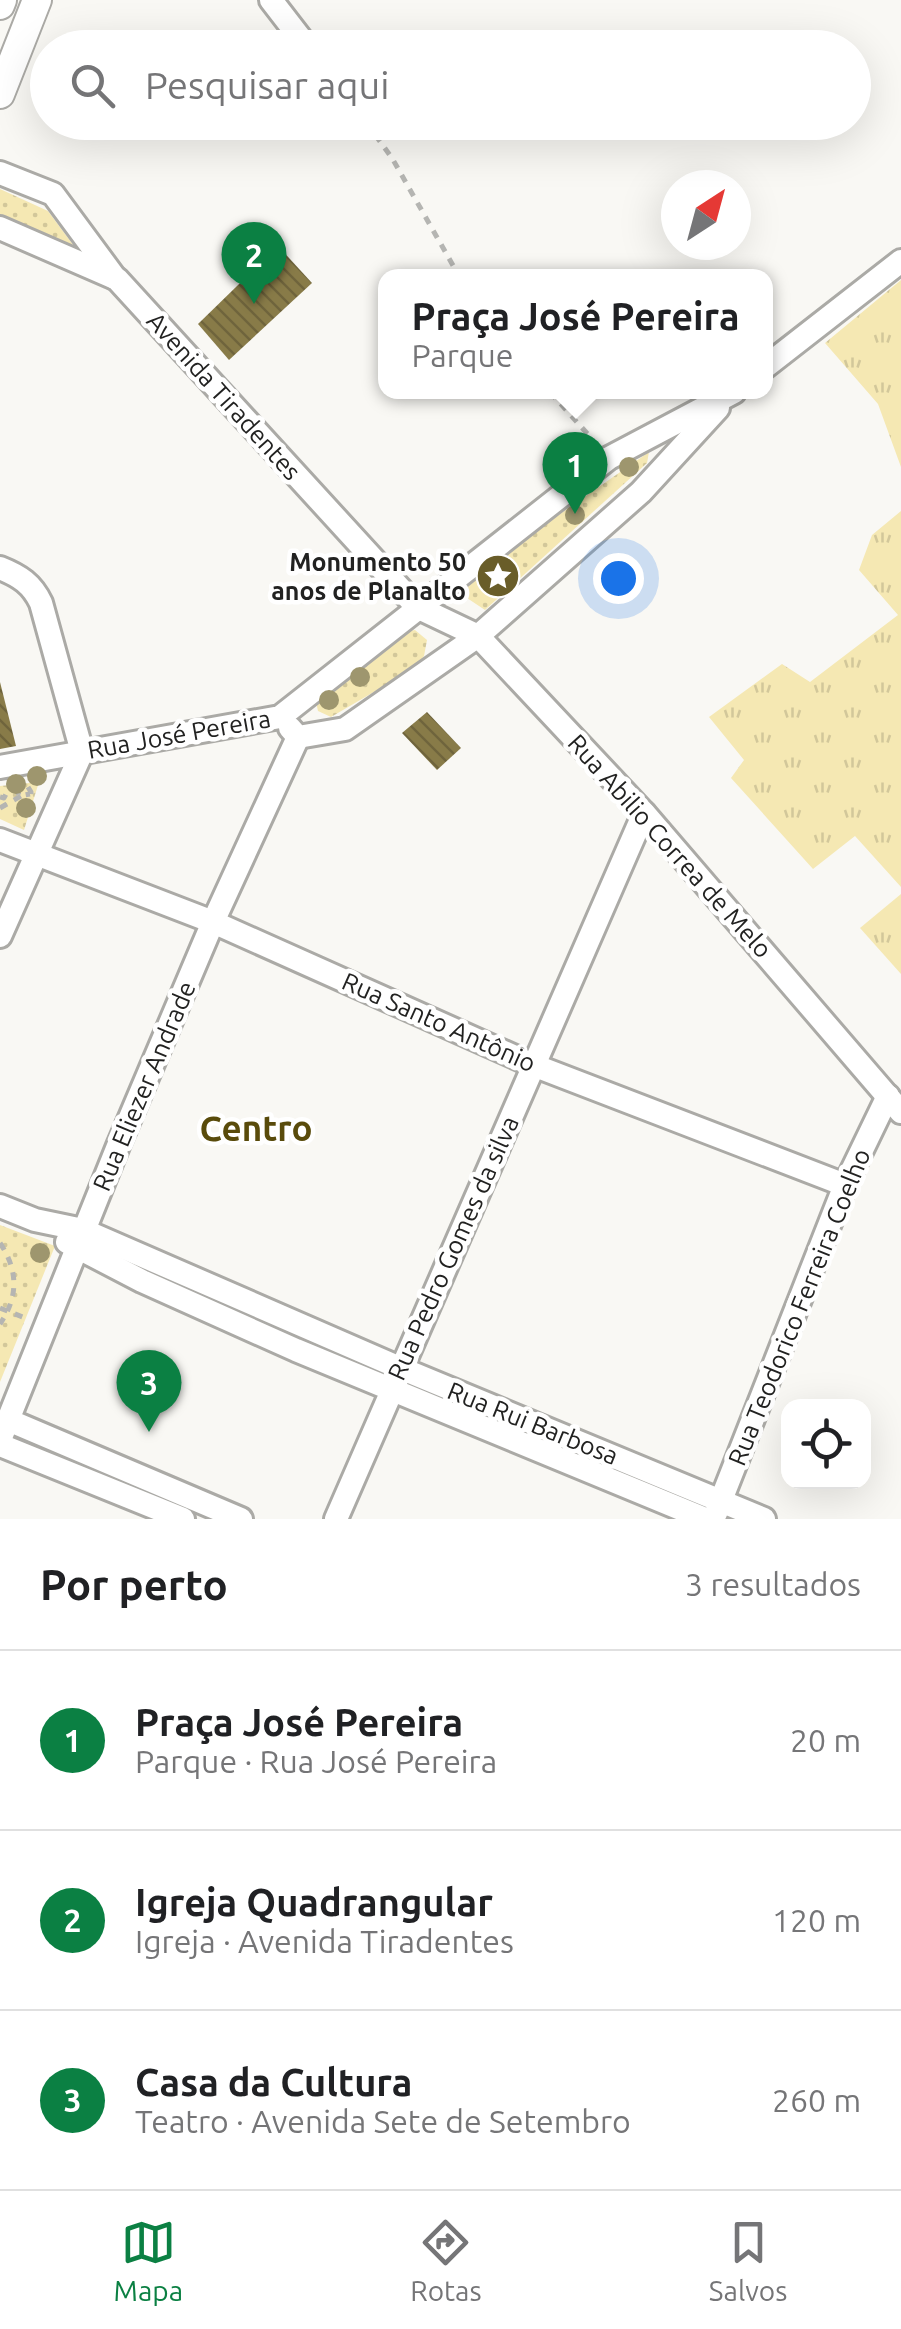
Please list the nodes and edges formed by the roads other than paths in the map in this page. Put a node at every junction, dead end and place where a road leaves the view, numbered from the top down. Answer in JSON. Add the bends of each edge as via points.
{"nodes":[{"id":1,"x":37,"y":0,"type":"edge"},
{"id":2,"x":271,"y":0,"type":"edge"},
{"id":3,"x":294,"y":30,"type":"edge"},
{"id":4,"x":0,"y":94,"type":"edge"},
{"id":5,"x":0,"y":173,"type":"edge"},
{"id":6,"x":0,"y":228,"type":"edge"},
{"id":7,"x":901,"y":260,"type":"edge"},
{"id":8,"x":117,"y":280,"type":"junction"},
{"id":9,"x":773,"y":362,"type":"edge"},
{"id":10,"x":721,"y":399,"type":"edge"},
{"id":11,"x":727,"y":399,"type":"edge"},
{"id":12,"x":0,"y":568,"type":"edge"},
{"id":13,"x":417,"y":607,"type":"junction"},
{"id":14,"x":478,"y":636,"type":"junction"},
{"id":15,"x":280,"y":717,"type":"junction"},
{"id":16,"x":298,"y":737,"type":"junction"},
{"id":17,"x":82,"y":752,"type":"junction"},
{"id":18,"x":0,"y":768,"type":"edge"},
{"id":19,"x":644,"y":812,"type":"junction"},
{"id":20,"x":0,"y":840,"type":"edge"},
{"id":21,"x":35,"y":854,"type":"junction"},
{"id":22,"x":214,"y":922,"type":"junction"},
{"id":23,"x":0,"y":936,"type":"edge"},
{"id":24,"x":533,"y":1065,"type":"junction"},
{"id":25,"x":895,"y":1104,"type":"edge"},
{"id":26,"x":844,"y":1185,"type":"junction"},
{"id":27,"x":0,"y":1206,"type":"edge"},
{"id":28,"x":81,"y":1240,"type":"junction"},
{"id":29,"x":396,"y":1379,"type":"junction"},
{"id":30,"x":2,"y":1435,"type":"edge"},
{"id":31,"x":717,"y":1510,"type":"edge"},
{"id":32,"x":183,"y":1519,"type":"edge"},
{"id":33,"x":241,"y":1519,"type":"edge"},
{"id":34,"x":336,"y":1519,"type":"edge"},
{"id":35,"x":704,"y":1519,"type":"edge"},
{"id":36,"x":764,"y":1519,"type":"edge"}],
"edges":[{"from":1,"to":4,"type":"street"},
{"from":2,"to":3,"type":"street"},
{"from":5,"to":8,"type":"street","via":[[53,194]]},
{"from":6,"to":8,"type":"street","name":"Avenida Tiradentes"},
{"from":7,"to":9,"type":"street"},
{"from":8,"to":13,"type":"street","name":"Avenida Tiradentes"},
{"from":10,"to":13,"type":"street","name":"Rua José Pereira","via":[[608,458]]},
{"from":11,"to":14,"type":"street","via":[[640,492]]},
{"from":12,"to":17,"type":"street","via":[[20,576],[41,603]]},
{"from":13,"to":14,"type":"street","name":"Rua Abilio Correa de Melo"},
{"from":13,"to":15,"type":"street","name":"Rua José Pereira"},
{"from":14,"to":16,"type":"street","via":[[344,729]]},
{"from":14,"to":19,"type":"street","name":"Rua Abilio Correa de Melo"},
{"from":15,"to":16,"type":"street"},
{"from":15,"to":17,"type":"street","name":"Rua José Pereira"},
{"from":16,"to":22,"type":"street","name":"Rua Eliezer Andrade"},
{"from":17,"to":18,"type":"street","name":"Rua José Pereira"},
{"from":17,"to":21,"type":"street"},
{"from":19,"to":24,"type":"street","name":"Rua Pedro Gomes da silva"},
{"from":19,"to":25,"type":"street","name":"Rua Abilio Correa de Melo"},
{"from":20,"to":21,"type":"street","name":"Rua Santo Antônio"},
{"from":21,"to":22,"type":"street","name":"Rua Santo Antônio"},
{"from":21,"to":23,"type":"street"},
{"from":22,"to":24,"type":"street","name":"Rua Santo Antônio"},
{"from":22,"to":28,"type":"street","name":"Rua Eliezer Andrade"},
{"from":24,"to":26,"type":"street","name":"Rua Santo Antônio"},
{"from":24,"to":29,"type":"street","name":"Rua Pedro Gomes da silva"},
{"from":25,"to":26,"type":"street","name":"Rua Teodorico Ferreira Coelho"},
{"from":26,"to":31,"type":"street","name":"Rua Teodorico Ferreira Coelho"},
{"from":27,"to":28,"type":"street","name":"Rua Rui Barbosa"},
{"from":28,"to":29,"type":"street","name":"Rua Rui Barbosa"},
{"from":28,"to":30,"type":"street","name":"Rua Eliezer Andrade"},
{"from":29,"to":31,"type":"street","name":"Rua Rui Barbosa"},
{"from":29,"to":34,"type":"street","name":"Rua Pedro Gomes da silva"},
{"from":29,"to":35,"type":"street","name":"Rua Rui Barbosa"},
{"from":30,"to":32,"type":"street"},
{"from":30,"to":33,"type":"street"},
{"from":31,"to":36,"type":"street","name":"Rua Rui Barbosa"}]}
